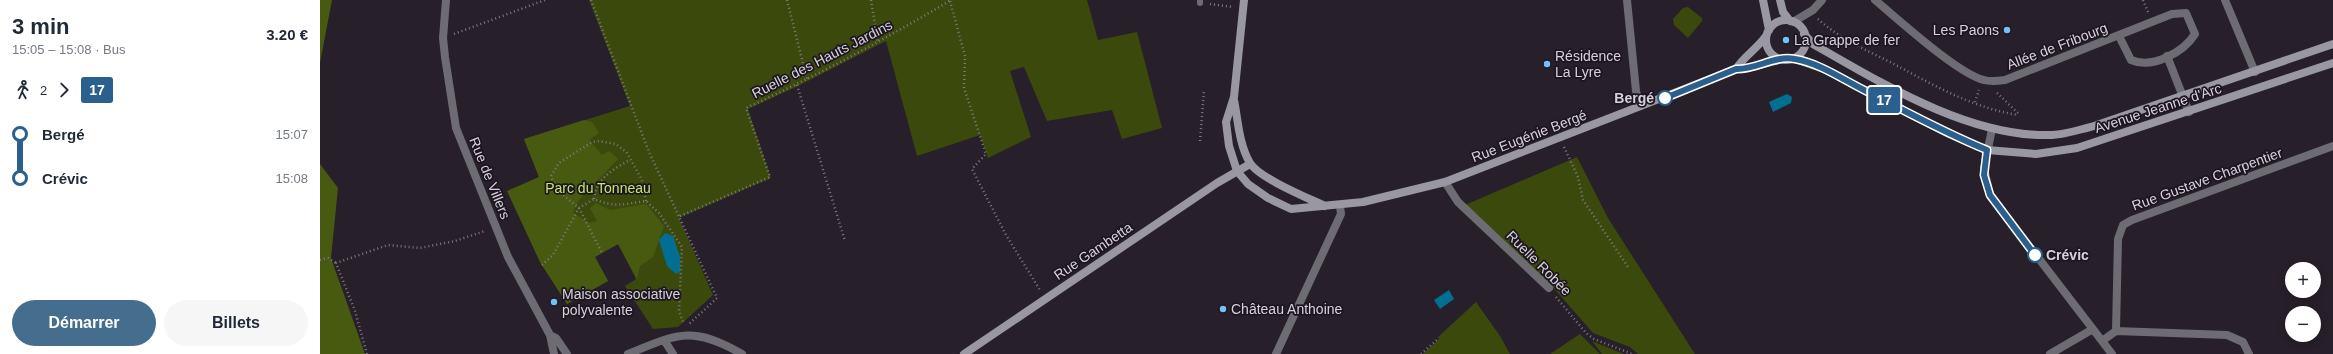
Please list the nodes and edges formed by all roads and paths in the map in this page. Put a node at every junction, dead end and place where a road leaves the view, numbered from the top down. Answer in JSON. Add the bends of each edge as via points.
{"nodes":[{"id":1,"x":446,"y":0,"type":"edge"},
{"id":2,"x":545,"y":0,"type":"edge"},
{"id":3,"x":591,"y":0,"type":"edge"},
{"id":4,"x":787,"y":0,"type":"edge"},
{"id":5,"x":871,"y":0,"type":"edge"},
{"id":6,"x":950,"y":0,"type":"edge"},
{"id":7,"x":1244,"y":0,"type":"edge"},
{"id":8,"x":1627,"y":0,"type":"edge"},
{"id":9,"x":1763,"y":0,"type":"edge"},
{"id":10,"x":1780,"y":0,"type":"edge"},
{"id":11,"x":1822,"y":0,"type":"edge"},
{"id":12,"x":1875,"y":0,"type":"edge"},
{"id":13,"x":2225,"y":0,"type":"edge"},
{"id":14,"x":1208,"y":4,"type":"dead end"},
{"id":15,"x":1224,"y":6,"type":"dead end"},
{"id":16,"x":1813,"y":10,"type":"junction"},
{"id":17,"x":1792,"y":21,"type":"junction"},
{"id":18,"x":1768,"y":33,"type":"junction"},
{"id":19,"x":1804,"y":34,"type":"junction"},
{"id":20,"x":2119,"y":36,"type":"junction"},
{"id":21,"x":444,"y":38,"type":"junction"},
{"id":22,"x":878,"y":43,"type":"junction"},
{"id":23,"x":2333,"y":44,"type":"edge"},
{"id":24,"x":2167,"y":56,"type":"junction"},
{"id":25,"x":1788,"y":59,"type":"junction"},
{"id":26,"x":2333,"y":63,"type":"edge"},
{"id":27,"x":1736,"y":69,"type":"junction"},
{"id":28,"x":2255,"y":72,"type":"junction"},
{"id":29,"x":807,"y":80,"type":"junction"},
{"id":30,"x":1991,"y":81,"type":"junction"},
{"id":31,"x":797,"y":85,"type":"junction"},
{"id":32,"x":1981,"y":85,"type":"dead end"},
{"id":33,"x":1204,"y":90,"type":"dead end"},
{"id":34,"x":2183,"y":96,"type":"junction"},
{"id":35,"x":1234,"y":97,"type":"junction"},
{"id":36,"x":1975,"y":102,"type":"dead end"},
{"id":37,"x":1640,"y":106,"type":"junction"},
{"id":38,"x":2189,"y":112,"type":"junction"},
{"id":39,"x":1992,"y":129,"type":"junction"},
{"id":40,"x":1560,"y":138,"type":"junction"},
{"id":41,"x":1200,"y":141,"type":"dead end"},
{"id":42,"x":2333,"y":146,"type":"edge"},
{"id":43,"x":1987,"y":150,"type":"junction"},
{"id":44,"x":630,"y":160,"type":"junction"},
{"id":45,"x":1250,"y":164,"type":"junction"},
{"id":46,"x":1237,"y":171,"type":"junction"},
{"id":47,"x":1445,"y":182,"type":"junction"},
{"id":48,"x":594,"y":199,"type":"junction"},
{"id":49,"x":646,"y":201,"type":"junction"},
{"id":50,"x":1340,"y":206,"type":"junction"},
{"id":51,"x":1325,"y":207,"type":"junction"},
{"id":52,"x":579,"y":208,"type":"junction"},
{"id":53,"x":680,"y":216,"type":"junction"},
{"id":54,"x":484,"y":231,"type":"dead end"},
{"id":55,"x":845,"y":241,"type":"dead end"},
{"id":56,"x":602,"y":253,"type":"dead end"},
{"id":57,"x":320,"y":260,"type":"edge"},
{"id":58,"x":336,"y":263,"type":"junction"},
{"id":59,"x":542,"y":265,"type":"dead end"},
{"id":60,"x":1628,"y":267,"type":"dead end"},
{"id":61,"x":1549,"y":288,"type":"joint"},
{"id":62,"x":1046,"y":299,"type":"junction"},
{"id":63,"x":687,"y":326,"type":"junction"},
{"id":64,"x":2093,"y":329,"type":"junction"},
{"id":65,"x":2116,"y":331,"type":"junction"},
{"id":66,"x":550,"y":335,"type":"junction"},
{"id":67,"x":678,"y":335,"type":"junction"},
{"id":68,"x":1438,"y":339,"type":"dead end"},
{"id":69,"x":664,"y":340,"type":"junction"},
{"id":70,"x":2102,"y":341,"type":"junction"},
{"id":71,"x":1625,"y":350,"type":"junction"},
{"id":72,"x":367,"y":354,"type":"edge"},
{"id":73,"x":554,"y":354,"type":"edge"},
{"id":74,"x":567,"y":354,"type":"edge"},
{"id":75,"x":628,"y":354,"type":"edge"},
{"id":76,"x":673,"y":354,"type":"edge"},
{"id":77,"x":742,"y":354,"type":"edge"},
{"id":78,"x":964,"y":354,"type":"edge"},
{"id":79,"x":1276,"y":354,"type":"edge"},
{"id":80,"x":1421,"y":354,"type":"edge"},
{"id":81,"x":1623,"y":354,"type":"edge"},
{"id":82,"x":1632,"y":354,"type":"edge"},
{"id":83,"x":2050,"y":354,"type":"edge"},
{"id":84,"x":2112,"y":354,"type":"edge"},
{"id":85,"x":2249,"y":354,"type":"edge"}],
"edges":[{"from":1,"to":21,"type":"street","name":"Rue de Villers"},
{"from":2,"to":21,"type":"path"},
{"from":3,"to":53,"type":"path","via":[[649,152]]},
{"from":4,"to":29,"type":"path"},
{"from":5,"to":22,"type":"path"},
{"from":6,"to":22,"type":"path","name":"Ruelle des Hauts Jardins"},
{"from":6,"to":62,"type":"path","via":[[965,56],[964,88],[986,154],[972,169],[1006,235]]},
{"from":7,"to":35,"type":"street"},
{"from":8,"to":37,"type":"street","via":[[1637,98]]},
{"from":9,"to":18,"type":"street"},
{"from":10,"to":17,"type":"street","via":[[1783,12]]},
{"from":11,"to":16,"type":"street"},
{"from":12,"to":30,"type":"street","via":[[1962,70]]},
{"from":13,"to":28,"type":"street"},
{"from":14,"to":15,"type":"path"},
{"from":16,"to":17,"type":"street"},
{"from":16,"to":30,"type":"path","via":[[1819,16],[1818,19],[1841,37],[1937,86],[1974,104],[2018,114],[1994,90]]},
{"from":17,"to":18,"type":"street","via":[[1778,21]]},
{"from":17,"to":19,"type":"street","via":[[1801,27]]},
{"from":18,"to":25,"type":"street","via":[[1768,49],[1778,58]]},
{"from":18,"to":27,"type":"street","name":"Rue Eugénie Bergé","via":[[1759,46],[1741,60]]},
{"from":19,"to":25,"type":"street","via":[[1803,48]]},
{"from":19,"to":39,"type":"street","via":[[1826,51],[1932,108]]},
{"from":20,"to":24,"type":"street","name":"Allée de Fribourg","via":[[2131,60],[2146,63]]},
{"from":20,"to":24,"type":"street","name":"Allée de Fribourg","via":[[2172,14],[2186,13],[2196,34],[2187,45]]},
{"from":20,"to":30,"type":"street","name":"Allée de Fribourg","via":[[2005,80]]},
{"from":21,"to":66,"type":"street","name":"Rue de Villers","via":[[447,81],[456,128],[508,257]]},
{"from":22,"to":29,"type":"path","name":"Ruelle des Hauts Jardins"},
{"from":23,"to":28,"type":"street","name":"Avenue Jeanne d'Arc"},
{"from":24,"to":34,"type":"street"},
{"from":25,"to":27,"type":"street","name":"Rue Eugénie Bergé","via":[[1769,61],[1747,70]]},
{"from":25,"to":43,"type":"street","name":"Rue Eugénie Bergé","via":[[1824,69],[1947,133]]},
{"from":26,"to":38,"type":"street","name":"Avenue Jeanne d'Arc"},
{"from":27,"to":37,"type":"street","name":"Rue Eugénie Bergé"},
{"from":28,"to":34,"type":"street","name":"Avenue Jeanne d'Arc"},
{"from":29,"to":31,"type":"path","name":"Ruelle des Hauts Jardins"},
{"from":31,"to":53,"type":"path","name":"Ruelle des Hauts Jardins","via":[[746,108],[770,177]]},
{"from":31,"to":55,"type":"path"},
{"from":32,"to":36,"type":"path"},
{"from":33,"to":41,"type":"path"},
{"from":34,"to":38,"type":"street"},
{"from":34,"to":39,"type":"street","name":"Avenue Jeanne d'Arc","via":[[2065,133],[2041,135]]},
{"from":35,"to":45,"type":"street","via":[[1240,136]]},
{"from":35,"to":46,"type":"street","via":[[1226,122],[1229,146]]},
{"from":37,"to":40,"type":"street","name":"Rue Eugénie Bergé"},
{"from":38,"to":43,"type":"street","name":"Avenue Jeanne d'Arc","via":[[2065,151],[2036,154]]},
{"from":39,"to":43,"type":"street"},
{"from":40,"to":47,"type":"street","name":"Rue Eugénie Bergé"},
{"from":40,"to":60,"type":"path","via":[[1578,178],[1583,200]]},
{"from":42,"to":65,"type":"street","name":"Rue Gustave Charpentier","via":[[2123,225],[2118,239]]},
{"from":43,"to":64,"type":"street","via":[[1984,175],[1990,195]]},
{"from":44,"to":48,"type":"path","via":[[597,184]]},
{"from":44,"to":49,"type":"path","via":[[644,185]]},
{"from":44,"to":52,"type":"path","via":[[623,147],[599,141],[592,142],[559,163],[551,176],[553,184]]},
{"from":45,"to":46,"type":"street","name":"Rue Gambetta"},
{"from":45,"to":51,"type":"street","via":[[1262,174]]},
{"from":46,"to":51,"type":"street","name":"Rue Eugénie Bergé","via":[[1252,187],[1291,209]]},
{"from":46,"to":62,"type":"street","name":"Rue Gambetta"},
{"from":47,"to":50,"type":"street","name":"Rue Eugénie Bergé"},
{"from":47,"to":61,"type":"street","name":"Ruelle Robée","via":[[1458,202]]},
{"from":48,"to":49,"type":"path","via":[[620,207]]},
{"from":48,"to":52,"type":"path"},
{"from":49,"to":63,"type":"path","via":[[659,213],[682,247],[679,311],[683,323]]},
{"from":50,"to":51,"type":"street","name":"Rue Eugénie Bergé"},
{"from":50,"to":79,"type":"street","via":[[1341,214]]},
{"from":52,"to":56,"type":"path"},
{"from":52,"to":59,"type":"path","via":[[553,255]]},
{"from":53,"to":63,"type":"path","via":[[717,298]]},
{"from":54,"to":58,"type":"path","via":[[455,241],[420,248],[388,245]]},
{"from":57,"to":58,"type":"path","via":[[328,258]]},
{"from":58,"to":72,"type":"path","via":[[355,311]]},
{"from":61,"to":71,"type":"path","name":"Ruelle Robée","via":[[1586,333],[1594,339]]},
{"from":62,"to":78,"type":"street","name":"Rue Gambetta"},
{"from":63,"to":67,"type":"path"},
{"from":64,"to":70,"type":"street"},
{"from":64,"to":83,"type":"street"},
{"from":65,"to":70,"type":"street"},
{"from":65,"to":85,"type":"street","via":[[2227,335],[2243,342]]},
{"from":66,"to":73,"type":"street","name":"Rue de Villers"},
{"from":66,"to":74,"type":"street","via":[[556,338]]},
{"from":67,"to":69,"type":"street"},
{"from":67,"to":77,"type":"street","via":[[703,337]]},
{"from":68,"to":80,"type":"path"},
{"from":69,"to":75,"type":"street"},
{"from":69,"to":76,"type":"street"},
{"from":70,"to":84,"type":"street"},
{"from":71,"to":81,"type":"path"},
{"from":71,"to":82,"type":"path","name":"Ruelle Robée"}]}
